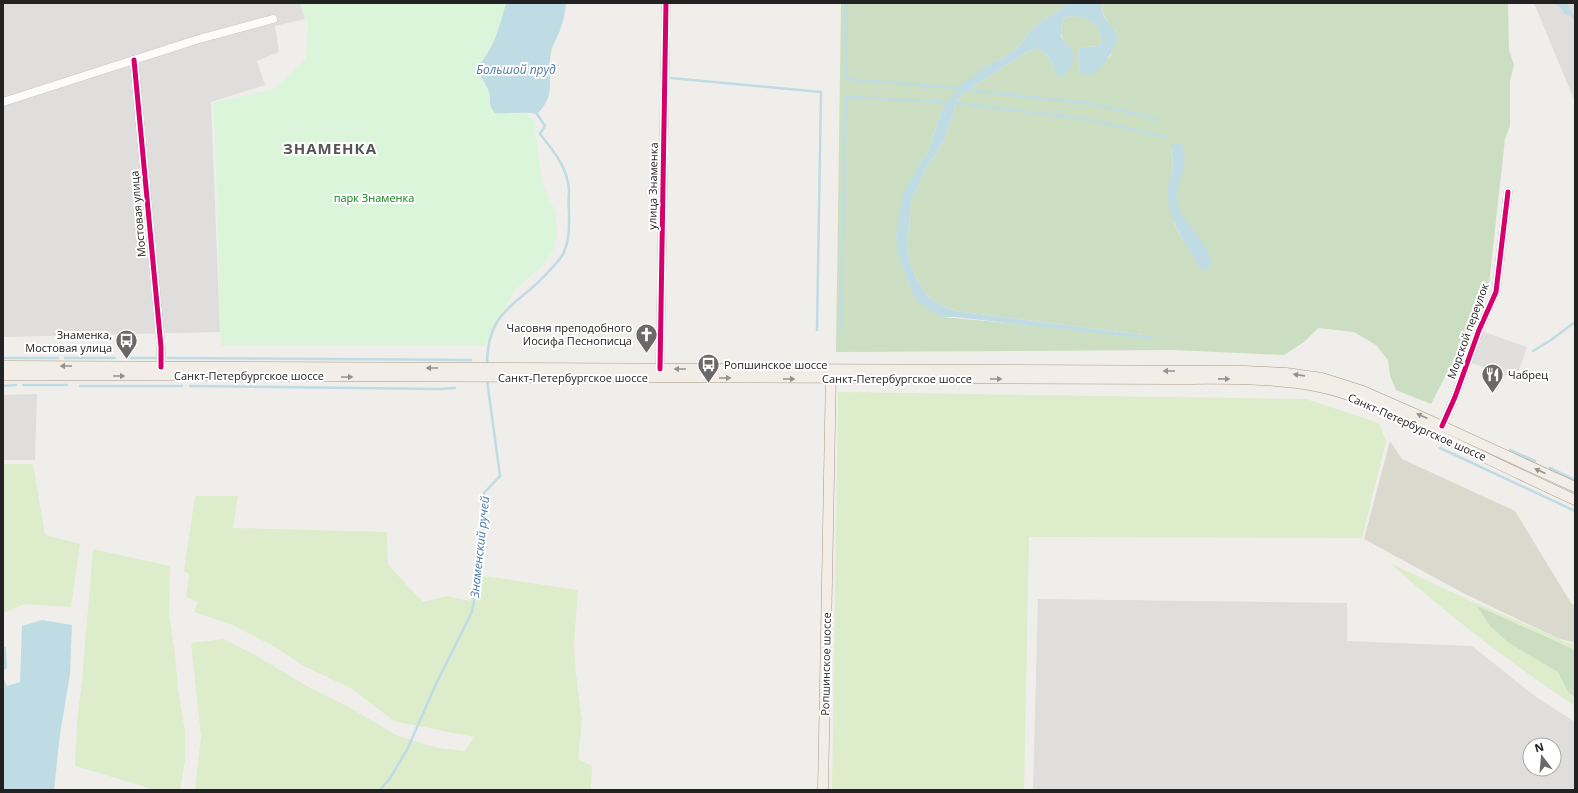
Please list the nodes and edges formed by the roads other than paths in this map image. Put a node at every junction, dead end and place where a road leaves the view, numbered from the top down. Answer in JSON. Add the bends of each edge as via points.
{"nodes":[{"id":1,"x":666,"y":3,"type":"edge"},
{"id":2,"x":273,"y":20,"type":"dead end"},
{"id":3,"x":134,"y":60,"type":"junction"},
{"id":4,"x":3,"y":102,"type":"edge"},
{"id":5,"x":1508,"y":192,"type":"dead end"},
{"id":6,"x":3,"y":366,"type":"edge"},
{"id":7,"x":161,"y":367,"type":"junction"},
{"id":8,"x":660,"y":369,"type":"junction"},
{"id":9,"x":471,"y":373,"type":"junction"},
{"id":10,"x":504,"y":373,"type":"junction"},
{"id":11,"x":831,"y":374,"type":"junction"},
{"id":12,"x":3,"y":375,"type":"edge"},
{"id":13,"x":1442,"y":426,"type":"junction"},
{"id":14,"x":1575,"y":487,"type":"edge"},
{"id":15,"x":1575,"y":500,"type":"edge"},
{"id":16,"x":823,"y":790,"type":"edge"}],
"edges":[{"from":1,"to":8,"type":"street","name":"улица Знаменка"},
{"from":2,"to":3,"type":"street","via":[[199,39]]},
{"from":3,"to":4,"type":"street"},
{"from":3,"to":7,"type":"street","name":"Мостовая улица"},
{"from":5,"to":13,"type":"street","name":"Морской переулок","via":[[1496,292]]},
{"from":7,"to":6,"type":"main road","name":"Санкт-Петербургское шоссе","one_way":true},
{"from":9,"to":7,"type":"main road","name":"Санкт-Петербургское шоссе","one_way":true},
{"from":8,"to":10,"type":"main road","name":"Санкт-Петербургское шоссе"},
{"from":11,"to":8,"type":"main road","name":"Санкт-Петербургское шоссе","one_way":true},
{"from":9,"to":10,"type":"main road","name":"Санкт-Петербургское шоссе"},
{"from":12,"to":9,"type":"main road","name":"Санкт-Петербургское шоссе","one_way":true},
{"from":10,"to":11,"type":"main road","name":"Санкт-Петербургское шоссе","one_way":true},
{"from":13,"to":11,"type":"main road","name":"Санкт-Петербургское шоссе","one_way":true,"via":[[1364,391],[1322,378],[1286,373],[1244,371]]},
{"from":11,"to":15,"type":"main road","name":"Санкт-Петербургское шоссе","one_way":true,"via":[[1244,380],[1320,387],[1341,392],[1384,409]]},
{"from":11,"to":16,"type":"main road","name":"Ропшинское шоссе"},
{"from":14,"to":13,"type":"main road","name":"Санкт-Петербургское шоссе","one_way":true}]}
